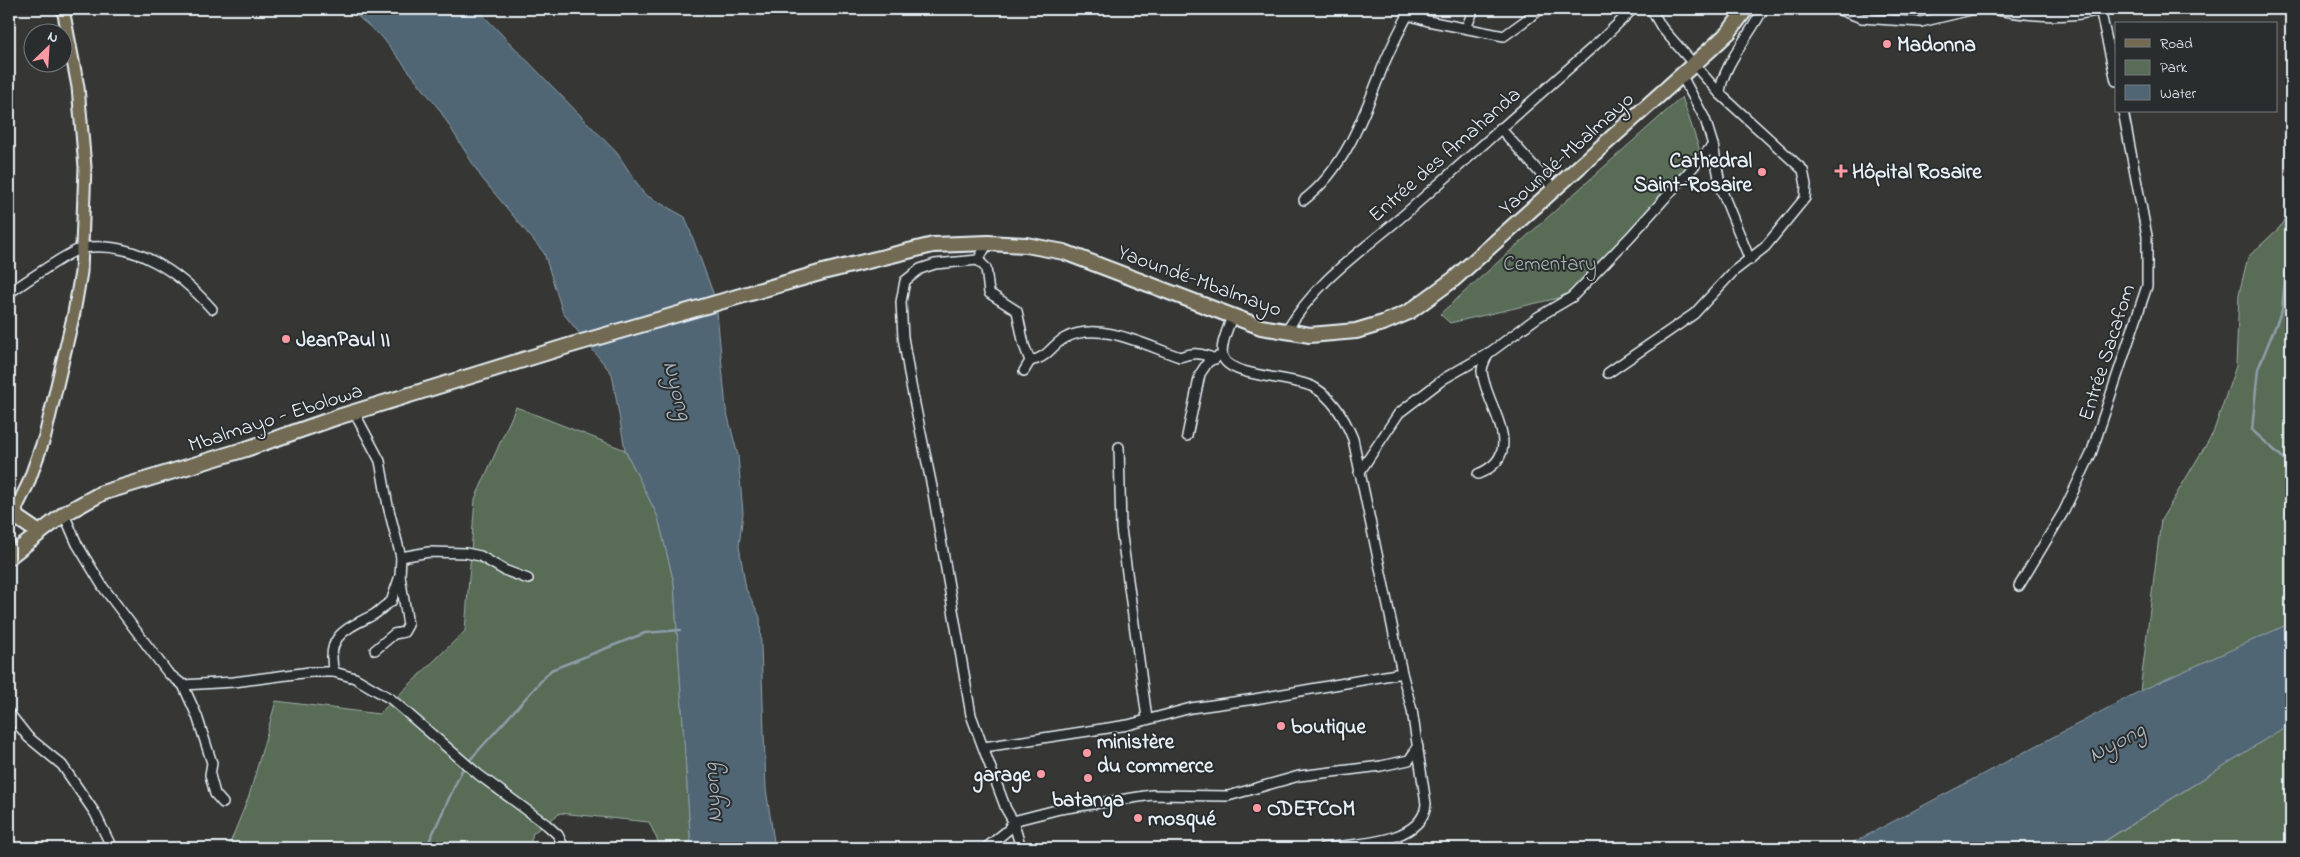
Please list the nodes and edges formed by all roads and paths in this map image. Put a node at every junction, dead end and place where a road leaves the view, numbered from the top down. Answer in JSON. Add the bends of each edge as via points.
{"nodes":[{"id":1,"x":63,"y":9,"type":"edge"},
{"id":2,"x":1474,"y":9,"type":"edge"},
{"id":3,"x":1541,"y":9,"type":"edge"},
{"id":4,"x":1633,"y":9,"type":"edge"},
{"id":5,"x":1652,"y":9,"type":"edge"},
{"id":6,"x":1746,"y":9,"type":"edge"},
{"id":7,"x":1763,"y":9,"type":"edge"},
{"id":8,"x":1837,"y":9,"type":"edge"},
{"id":9,"x":1975,"y":9,"type":"edge"},
{"id":10,"x":1990,"y":9,"type":"edge"},
{"id":11,"x":2100,"y":10,"type":"edge"},
{"id":12,"x":1410,"y":12,"type":"edge"},
{"id":13,"x":1466,"y":28,"type":"junction"},
{"id":14,"x":1695,"y":64,"type":"junction"},
{"id":15,"x":1682,"y":76,"type":"junction"},
{"id":16,"x":2115,"y":77,"type":"edge"},
{"id":17,"x":1720,"y":94,"type":"junction"},
{"id":18,"x":2123,"y":112,"type":"edge"},
{"id":19,"x":1500,"y":128,"type":"junction"},
{"id":20,"x":1713,"y":145,"type":"junction"},
{"id":21,"x":1555,"y":190,"type":"junction"},
{"id":22,"x":1304,"y":200,"type":"dead end"},
{"id":23,"x":988,"y":243,"type":"junction"},
{"id":24,"x":82,"y":248,"type":"junction"},
{"id":25,"x":978,"y":260,"type":"junction"},
{"id":26,"x":1750,"y":260,"type":"junction"},
{"id":27,"x":9,"y":293,"type":"edge"},
{"id":28,"x":738,"y":296,"type":"joint"},
{"id":29,"x":212,"y":309,"type":"dead end"},
{"id":30,"x":1232,"y":316,"type":"junction"},
{"id":31,"x":1286,"y":332,"type":"junction"},
{"id":32,"x":1222,"y":351,"type":"junction"},
{"id":33,"x":1488,"y":353,"type":"junction"},
{"id":34,"x":1215,"y":359,"type":"junction"},
{"id":35,"x":1030,"y":361,"type":"junction"},
{"id":36,"x":1024,"y":371,"type":"dead end"},
{"id":37,"x":1608,"y":373,"type":"dead end"},
{"id":38,"x":354,"y":412,"type":"junction"},
{"id":39,"x":1187,"y":436,"type":"dead end"},
{"id":40,"x":1120,"y":447,"type":"dead end"},
{"id":41,"x":1359,"y":473,"type":"junction"},
{"id":42,"x":1478,"y":474,"type":"dead end"},
{"id":43,"x":64,"y":514,"type":"junction"},
{"id":44,"x":12,"y":517,"type":"edge"},
{"id":45,"x":38,"y":532,"type":"junction"},
{"id":46,"x":401,"y":556,"type":"junction"},
{"id":47,"x":9,"y":557,"type":"edge"},
{"id":48,"x":400,"y":576,"type":"junction"},
{"id":49,"x":528,"y":579,"type":"dead end"},
{"id":50,"x":2019,"y":586,"type":"dead end"},
{"id":51,"x":375,"y":650,"type":"dead end"},
{"id":52,"x":334,"y":672,"type":"junction"},
{"id":53,"x":1402,"y":673,"type":"junction"},
{"id":54,"x":183,"y":684,"type":"junction"},
{"id":55,"x":9,"y":713,"type":"edge"},
{"id":56,"x":1147,"y":718,"type":"junction"},
{"id":57,"x":984,"y":747,"type":"junction"},
{"id":58,"x":1418,"y":747,"type":"junction"},
{"id":59,"x":223,"y":803,"type":"dead end"},
{"id":60,"x":1013,"y":821,"type":"junction"},
{"id":61,"x":112,"y":848,"type":"edge"},
{"id":62,"x":564,"y":848,"type":"edge"},
{"id":63,"x":986,"y":848,"type":"edge"},
{"id":64,"x":1021,"y":848,"type":"edge"},
{"id":65,"x":1323,"y":848,"type":"edge"}],
"edges":[{"from":1,"to":24,"type":"main road","via":[[82,126],[85,167]]},
{"from":2,"to":13,"type":"street"},
{"from":3,"to":13,"type":"street","via":[[1504,36]]},
{"from":4,"to":19,"type":"street","name":"Entrée des Amahanda"},
{"from":5,"to":14,"type":"street","via":[[1662,28]]},
{"from":6,"to":14,"type":"highway","name":"Yaoundé-Mbalmayo","via":[[1729,32]]},
{"from":7,"to":17,"type":"street","via":[[1754,29],[1729,65]]},
{"from":8,"to":9,"type":"street","via":[[1862,18],[1921,22]]},
{"from":10,"to":11,"type":"street","via":[[2031,16],[2084,14]]},
{"from":11,"to":16,"type":"street"},
{"from":12,"to":13,"type":"street","via":[[1428,21]]},
{"from":12,"to":22,"type":"street","via":[[1351,142],[1324,182]]},
{"from":14,"to":15,"type":"highway","name":"Yaoundé-Mbalmayo"},
{"from":14,"to":17,"type":"street"},
{"from":15,"to":20,"type":"street","via":[[1705,119]]},
{"from":15,"to":21,"type":"highway","name":"Yaoundé-Mbalmayo"},
{"from":17,"to":26,"type":"street","via":[[1802,170],[1806,185],[1804,198],[1797,208]]},
{"from":18,"to":50,"type":"street","name":"Entrée Sacafom","via":[[2146,228],[2147,286],[2091,454],[2064,511]]},
{"from":19,"to":21,"type":"street"},
{"from":19,"to":31,"type":"street","name":"Entrée des Amahanda","via":[[1330,275],[1301,308]]},
{"from":20,"to":26,"type":"street","via":[[1721,189]]},
{"from":20,"to":33,"type":"street","via":[[1572,297]]},
{"from":21,"to":31,"type":"highway","name":"Yaoundé-Mbalmayo","via":[[1454,279],[1409,312],[1356,331],[1310,335]]},
{"from":23,"to":25,"type":"street"},
{"from":23,"to":28,"type":"highway","name":"Yaoundé-Mbalmayo","via":[[933,245]]},
{"from":23,"to":30,"type":"highway","name":"Yaoundé-Mbalmayo","via":[[1064,252]]},
{"from":24,"to":27,"type":"street"},
{"from":24,"to":29,"type":"street","via":[[132,251],[156,262],[190,285]]},
{"from":24,"to":44,"type":"main road","via":[[74,312],[45,436]]},
{"from":25,"to":35,"type":"street","via":[[986,268],[989,293],[1017,311]]},
{"from":25,"to":57,"type":"street","via":[[935,264],[920,269],[905,281],[901,302],[903,337],[955,630],[971,715]]},
{"from":26,"to":37,"type":"street","via":[[1734,271],[1694,314]]},
{"from":28,"to":38,"type":"highway","name":"Mbalmayo - Ebolowa"},
{"from":30,"to":31,"type":"highway","name":"Yaoundé-Mbalmayo"},
{"from":30,"to":32,"type":"street"},
{"from":32,"to":34,"type":"street"},
{"from":32,"to":41,"type":"street","via":[[1226,362],[1238,370],[1303,382],[1324,394],[1347,423]]},
{"from":33,"to":41,"type":"street","via":[[1445,378],[1399,413]]},
{"from":33,"to":42,"type":"street","via":[[1482,369],[1503,446],[1496,462]]},
{"from":34,"to":35,"type":"street","via":[[1206,354],[1180,356],[1094,331],[1064,339],[1042,359]]},
{"from":34,"to":39,"type":"street","via":[[1208,362],[1200,374]]},
{"from":35,"to":36,"type":"street"},
{"from":38,"to":43,"type":"highway","name":"Mbalmayo - Ebolowa","via":[[102,493]]},
{"from":38,"to":46,"type":"street","via":[[380,461]]},
{"from":40,"to":56,"type":"street","via":[[1121,529]]},
{"from":41,"to":53,"type":"street"},
{"from":43,"to":45,"type":"highway","name":"Mbalmayo - Ebolowa"},
{"from":43,"to":54,"type":"street","via":[[103,588],[168,673]]},
{"from":44,"to":45,"type":"highway"},
{"from":45,"to":47,"type":"highway","name":"Mbalmayo - Ebolowa"},
{"from":46,"to":48,"type":"street"},
{"from":46,"to":49,"type":"street","via":[[428,552],[473,554]]},
{"from":48,"to":51,"type":"street","via":[[408,624],[404,632],[394,634]]},
{"from":48,"to":52,"type":"street","via":[[391,602],[338,636],[331,659]]},
{"from":52,"to":54,"type":"street"},
{"from":52,"to":62,"type":"street","via":[[376,688],[479,775],[558,835]]},
{"from":53,"to":56,"type":"street"},
{"from":53,"to":58,"type":"street"},
{"from":54,"to":59,"type":"street","via":[[212,763],[210,774],[215,794]]},
{"from":55,"to":61,"type":"street","via":[[28,737],[62,765],[95,814]]},
{"from":56,"to":57,"type":"street","via":[[1128,725]]},
{"from":57,"to":60,"type":"street"},
{"from":58,"to":60,"type":"street","via":[[1409,760],[1372,768],[1299,776],[1228,796],[1152,794],[1060,808]]},
{"from":58,"to":65,"type":"street","via":[[1426,804],[1419,823],[1395,836]]},
{"from":60,"to":63,"type":"street","via":[[1008,830]]},
{"from":60,"to":64,"type":"street"}]}
